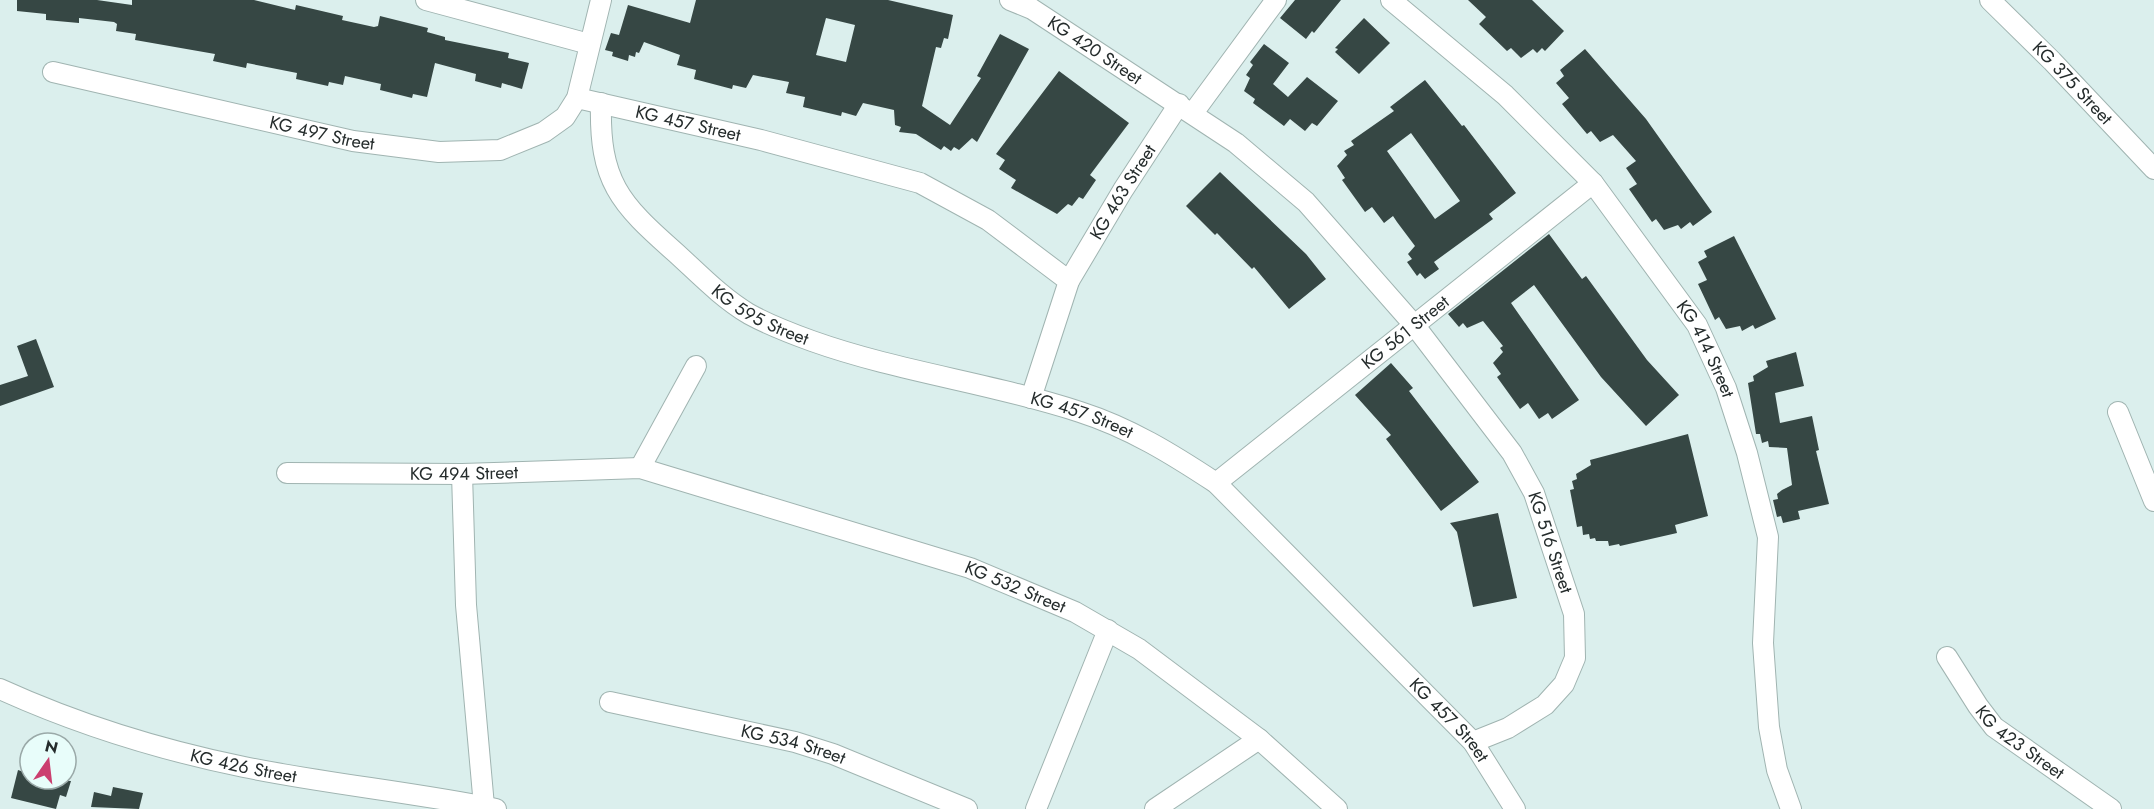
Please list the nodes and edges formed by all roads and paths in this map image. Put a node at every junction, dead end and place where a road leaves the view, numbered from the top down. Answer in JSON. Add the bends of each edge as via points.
{"nodes":[{"id":1,"x":426,"y":0,"type":"edge"},
{"id":2,"x":601,"y":0,"type":"edge"},
{"id":3,"x":1010,"y":0,"type":"edge"},
{"id":4,"x":1276,"y":0,"type":"edge"},
{"id":5,"x":1391,"y":0,"type":"edge"},
{"id":6,"x":1990,"y":0,"type":"edge"},
{"id":7,"x":1033,"y":5,"type":"edge"},
{"id":8,"x":590,"y":44,"type":"junction"},
{"id":9,"x":53,"y":72,"type":"dead end"},
{"id":10,"x":577,"y":98,"type":"junction"},
{"id":11,"x":601,"y":103,"type":"junction"},
{"id":12,"x":1186,"y":109,"type":"junction"},
{"id":13,"x":2154,"y":169,"type":"edge"},
{"id":14,"x":1593,"y":183,"type":"junction"},
{"id":15,"x":1069,"y":281,"type":"junction"},
{"id":16,"x":1415,"y":326,"type":"junction"},
{"id":17,"x":696,"y":366,"type":"dead end"},
{"id":18,"x":1030,"y":398,"type":"junction"},
{"id":19,"x":2118,"y":412,"type":"dead end"},
{"id":20,"x":640,"y":468,"type":"junction"},
{"id":21,"x":287,"y":473,"type":"dead end"},
{"id":22,"x":462,"y":474,"type":"junction"},
{"id":23,"x":1216,"y":483,"type":"junction"},
{"id":24,"x":2154,"y":501,"type":"edge"},
{"id":25,"x":1108,"y":630,"type":"junction"},
{"id":26,"x":1947,"y":657,"type":"dead end"},
{"id":27,"x":0,"y":689,"type":"edge"},
{"id":28,"x":610,"y":702,"type":"dead end"},
{"id":29,"x":1259,"y":739,"type":"junction"},
{"id":30,"x":1473,"y":742,"type":"junction"},
{"id":31,"x":385,"y":800,"type":"edge"},
{"id":32,"x":490,"y":808,"type":"edge"},
{"id":33,"x":967,"y":809,"type":"edge"},
{"id":34,"x":1036,"y":809,"type":"edge"},
{"id":35,"x":1155,"y":809,"type":"edge"},
{"id":36,"x":1337,"y":809,"type":"edge"},
{"id":37,"x":1515,"y":809,"type":"edge"},
{"id":38,"x":1791,"y":809,"type":"edge"},
{"id":39,"x":2111,"y":809,"type":"edge"}],
"edges":[{"from":1,"to":8,"type":"street"},
{"from":2,"to":8,"type":"street"},
{"from":3,"to":7,"type":"street","name":"KG 420 Street"},
{"from":4,"to":12,"type":"street","name":"KG 463 Street"},
{"from":5,"to":14,"type":"street","name":"KG 414 Street","via":[[1505,94]]},
{"from":6,"to":13,"type":"street","name":"KG 375 Street"},
{"from":7,"to":12,"type":"street","name":"KG 420 Street"},
{"from":8,"to":10,"type":"street"},
{"from":9,"to":10,"type":"street","name":"KG 497 Street","via":[[353,141],[440,152],[500,150],[524,142],[565,117]]},
{"from":10,"to":11,"type":"street","name":"KG 457 Street"},
{"from":11,"to":15,"type":"street","name":"KG 457 Street","via":[[920,183],[988,220]]},
{"from":11,"to":18,"type":"street","name":"KG 595 Street","via":[[603,159],[627,206],[642,224],[729,300],[776,327],[843,352]]},
{"from":12,"to":15,"type":"street","name":"KG 463 Street","via":[[1123,190]]},
{"from":12,"to":16,"type":"street","name":"KG 420 Street","via":[[1236,142],[1306,202]]},
{"from":14,"to":16,"type":"street","name":"KG 561 Street"},
{"from":14,"to":38,"type":"street","name":"KG 414 Street","via":[[1696,326],[1726,388],[1747,453],[1768,537],[1763,643],[1769,727],[1777,770]]},
{"from":15,"to":18,"type":"street","name":"KG 457 Street"},
{"from":16,"to":23,"type":"street","name":"KG 561 Street"},
{"from":16,"to":30,"type":"street","name":"KG 516 Street","via":[[1512,453],[1534,494],[1574,614],[1575,658],[1564,684],[1545,705],[1522,720]]},
{"from":17,"to":20,"type":"street"},
{"from":18,"to":23,"type":"street","name":"KG 457 Street","via":[[1125,428]]},
{"from":19,"to":24,"type":"street"},
{"from":20,"to":22,"type":"street","name":"KG 494 Street"},
{"from":20,"to":25,"type":"street","name":"KG 532 Street","via":[[970,568]]},
{"from":21,"to":22,"type":"street","name":"KG 494 Street"},
{"from":22,"to":32,"type":"street","via":[[466,606]]},
{"from":23,"to":30,"type":"street","name":"KG 457 Street"},
{"from":25,"to":29,"type":"street","name":"KG 532 Street"},
{"from":25,"to":34,"type":"street"},
{"from":26,"to":39,"type":"street","name":"KG 423 Street","via":[[1994,727]]},
{"from":27,"to":31,"type":"street","name":"KG 426 Street","via":[[40,707],[187,754]]},
{"from":28,"to":33,"type":"street","name":"KG 534 Street","via":[[804,745]]},
{"from":29,"to":35,"type":"street"},
{"from":29,"to":36,"type":"street","name":"KG 532 Street"},
{"from":30,"to":37,"type":"street","name":"KG 457 Street"},
{"from":31,"to":32,"type":"street","name":"KG 426 Street"}]}
